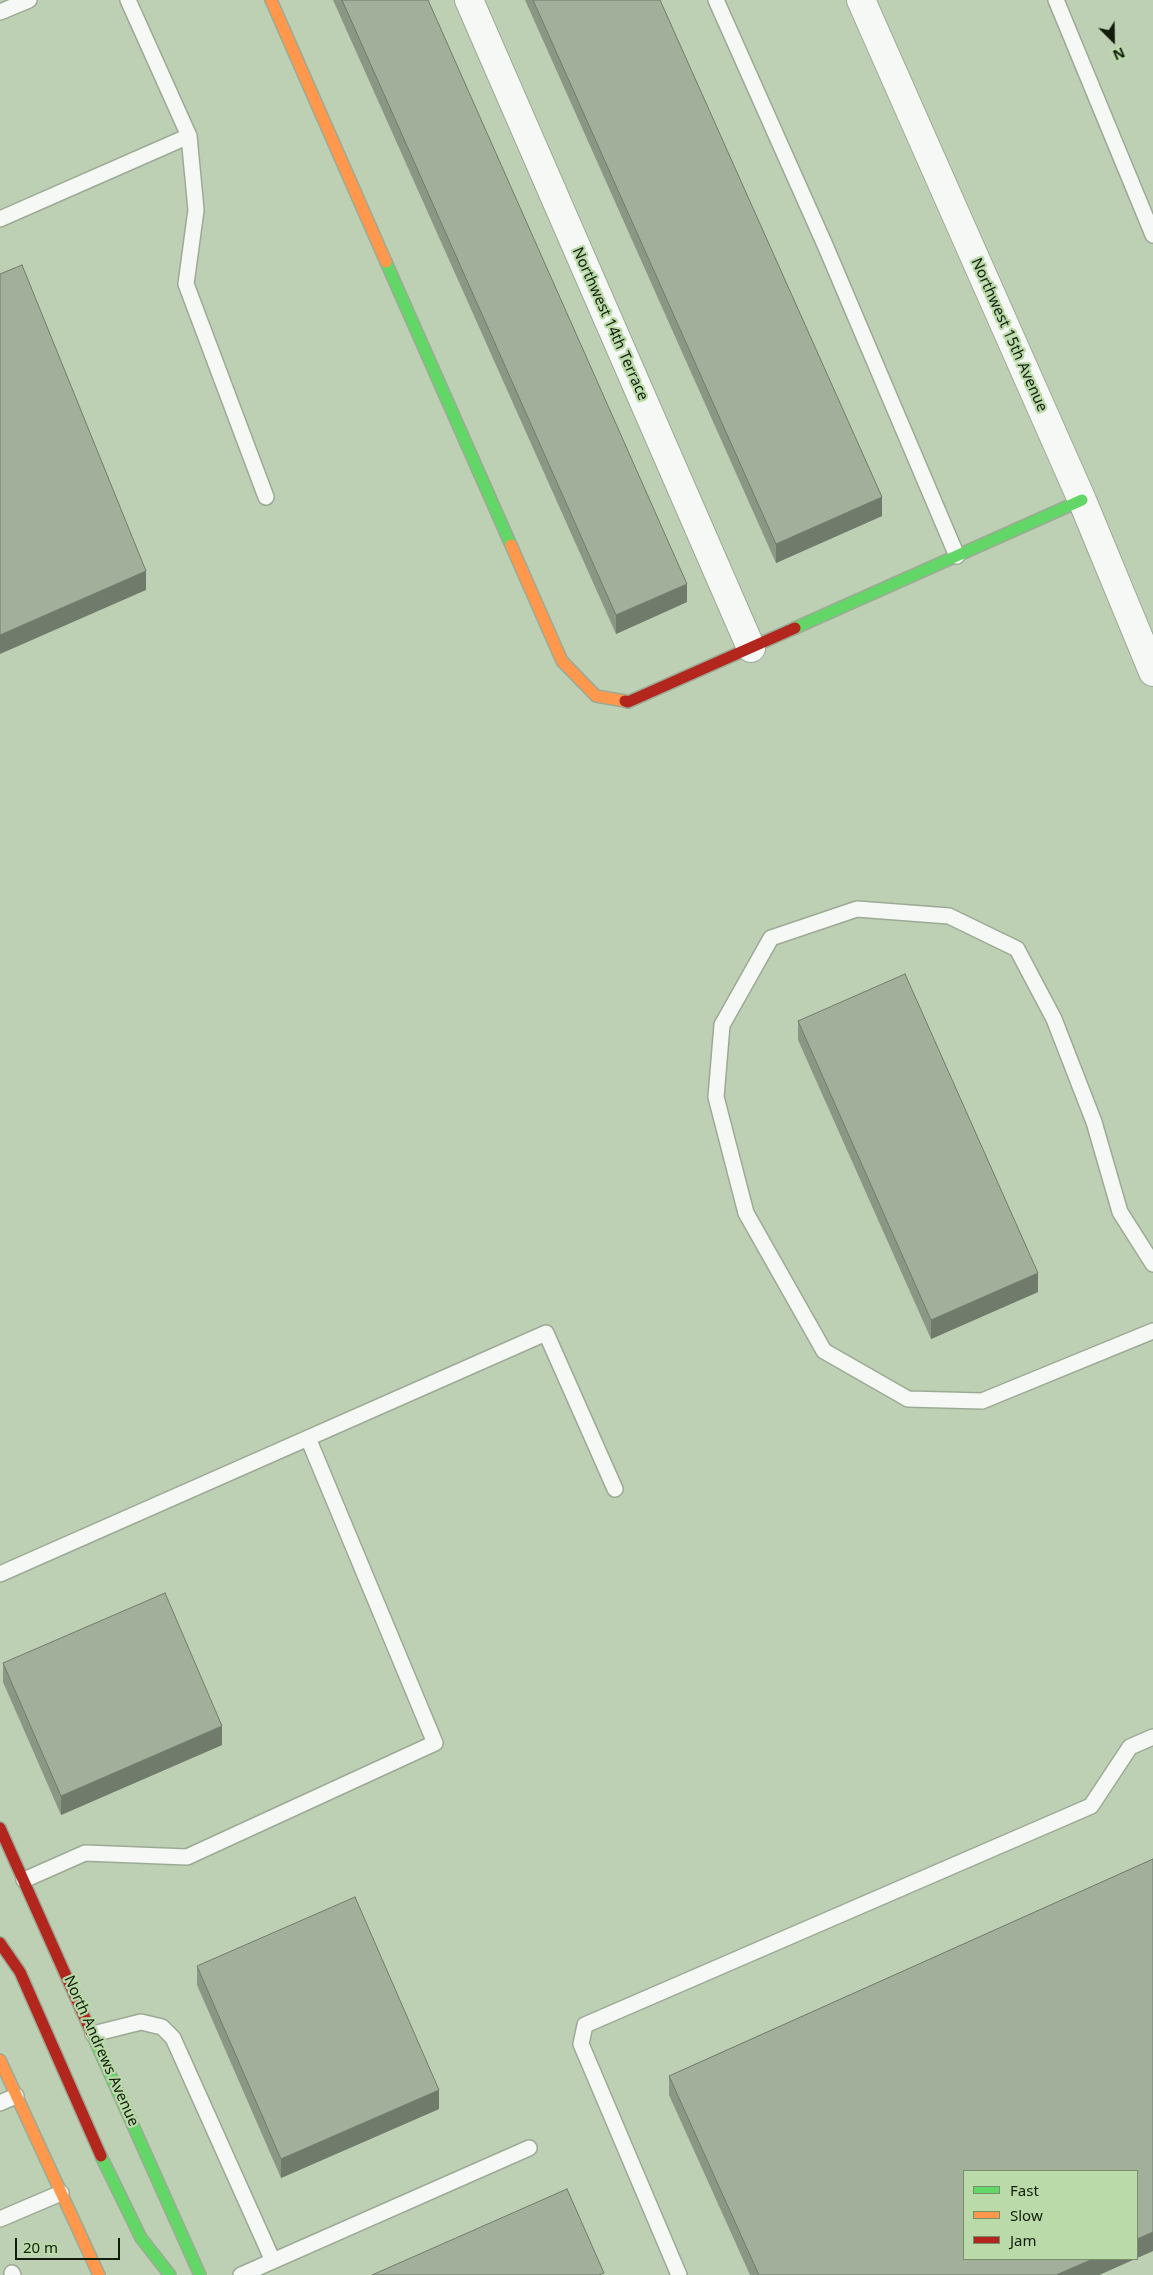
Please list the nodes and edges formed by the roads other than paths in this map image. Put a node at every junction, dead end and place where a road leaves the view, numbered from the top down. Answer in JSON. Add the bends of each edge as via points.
{"nodes":[{"id":1,"x":29,"y":0,"type":"edge"},
{"id":2,"x":128,"y":0,"type":"edge"},
{"id":3,"x":271,"y":0,"type":"edge"},
{"id":4,"x":469,"y":0,"type":"edge"},
{"id":5,"x":716,"y":0,"type":"edge"},
{"id":6,"x":861,"y":0,"type":"edge"},
{"id":7,"x":1056,"y":0,"type":"edge"},
{"id":8,"x":0,"y":12,"type":"edge"},
{"id":9,"x":189,"y":136,"type":"junction"},
{"id":10,"x":0,"y":219,"type":"edge"},
{"id":11,"x":1153,"y":234,"type":"edge"},
{"id":12,"x":266,"y":497,"type":"dead end"},
{"id":13,"x":1082,"y":500,"type":"junction"},
{"id":14,"x":957,"y":556,"type":"junction"},
{"id":15,"x":751,"y":648,"type":"junction"},
{"id":16,"x":1153,"y":672,"type":"edge"},
{"id":17,"x":1153,"y":1264,"type":"edge"},
{"id":18,"x":1153,"y":1331,"type":"edge"},
{"id":19,"x":308,"y":1438,"type":"junction"},
{"id":20,"x":615,"y":1489,"type":"dead end"},
{"id":21,"x":0,"y":1574,"type":"edge"},
{"id":22,"x":1153,"y":1737,"type":"edge"},
{"id":23,"x":0,"y":1828,"type":"edge"},
{"id":24,"x":24,"y":1880,"type":"junction"},
{"id":25,"x":0,"y":1943,"type":"edge"},
{"id":26,"x":93,"y":2034,"type":"junction"},
{"id":27,"x":0,"y":2060,"type":"edge"},
{"id":28,"x":16,"y":2096,"type":"junction"},
{"id":29,"x":0,"y":2103,"type":"edge"},
{"id":30,"x":529,"y":2148,"type":"dead end"},
{"id":31,"x":61,"y":2193,"type":"junction"},
{"id":32,"x":0,"y":2219,"type":"edge"},
{"id":33,"x":272,"y":2261,"type":"junction"},
{"id":34,"x":99,"y":2275,"type":"edge"},
{"id":35,"x":170,"y":2275,"type":"edge"},
{"id":36,"x":200,"y":2275,"type":"edge"},
{"id":37,"x":241,"y":2275,"type":"edge"},
{"id":38,"x":679,"y":2275,"type":"edge"}],
"edges":[{"from":1,"to":8,"type":"lane"},
{"from":2,"to":9,"type":"lane"},
{"from":3,"to":15,"type":"street","via":[[562,661],[596,696],[628,702]]},
{"from":4,"to":15,"type":"street","name":"Northwest 14th Terrace"},
{"from":5,"to":14,"type":"lane","via":[[825,245]]},
{"from":6,"to":13,"type":"street","name":"Northwest 15th Avenue"},
{"from":7,"to":11,"type":"lane"},
{"from":9,"to":10,"type":"lane"},
{"from":9,"to":12,"type":"lane","via":[[196,210],[186,284]]},
{"from":13,"to":14,"type":"street"},
{"from":13,"to":16,"type":"street","name":"Northwest 15th Avenue"},
{"from":14,"to":15,"type":"street"},
{"from":17,"to":18,"type":"lane","via":[[1120,1212],[1094,1122],[1054,1018],[1017,949],[949,916],[857,909],[771,938],[722,1026],[716,1097],[746,1213],[824,1351],[908,1399],[982,1401]]},
{"from":19,"to":20,"type":"lane","via":[[546,1333]]},
{"from":19,"to":21,"type":"lane"},
{"from":19,"to":24,"type":"lane","via":[[435,1743],[187,1857],[85,1853]]},
{"from":22,"to":38,"type":"lane","via":[[1130,1747],[1091,1806],[586,2025],[581,2044]]},
{"from":23,"to":24,"type":"street","name":"North Andrews Avenue"},
{"from":24,"to":26,"type":"street","name":"North Andrews Avenue"},
{"from":25,"to":35,"type":"street","via":[[20,1972],[141,2238]]},
{"from":26,"to":33,"type":"lane","via":[[141,2022],[162,2027],[174,2038]]},
{"from":26,"to":36,"type":"street","name":"North Andrews Avenue"},
{"from":27,"to":28,"type":"street"},
{"from":28,"to":29,"type":"lane"},
{"from":28,"to":31,"type":"street"},
{"from":30,"to":33,"type":"lane"},
{"from":31,"to":32,"type":"lane"},
{"from":31,"to":34,"type":"street"},
{"from":33,"to":37,"type":"lane"}]}
